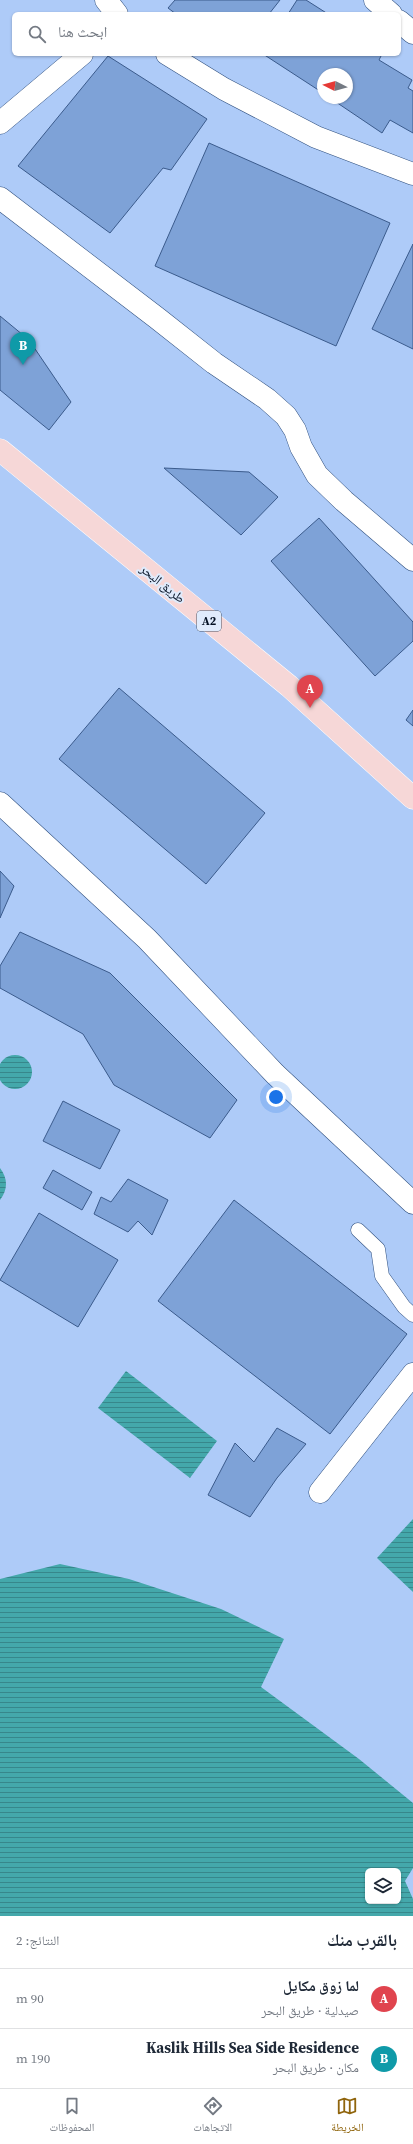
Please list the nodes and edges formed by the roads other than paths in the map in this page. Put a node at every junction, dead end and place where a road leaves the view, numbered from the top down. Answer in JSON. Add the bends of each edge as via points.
{"nodes":[{"id":1,"x":106,"y":0,"type":"edge"},
{"id":2,"x":375,"y":0,"type":"edge"},
{"id":3,"x":115,"y":12,"type":"edge"},
{"id":4,"x":389,"y":12,"type":"edge"},
{"id":5,"x":401,"y":23,"type":"edge"},
{"id":6,"x":413,"y":33,"type":"edge"},
{"id":7,"x":80,"y":56,"type":"edge"},
{"id":8,"x":170,"y":56,"type":"edge"},
{"id":9,"x":0,"y":123,"type":"edge"},
{"id":10,"x":413,"y":174,"type":"edge"},
{"id":11,"x":0,"y":198,"type":"edge"},
{"id":12,"x":0,"y":450,"type":"edge"},
{"id":13,"x":413,"y":560,"type":"edge"},
{"id":14,"x":413,"y":798,"type":"edge"},
{"id":15,"x":0,"y":803,"type":"edge"},
{"id":16,"x":413,"y":1203,"type":"edge"},
{"id":17,"x":358,"y":1230,"type":"dead end"},
{"id":18,"x":413,"y":1315,"type":"edge"},
{"id":19,"x":413,"y":1374,"type":"edge"},
{"id":20,"x":320,"y":1492,"type":"dead end"}],
"edges":[{"from":1,"to":3,"type":"street"},
{"from":2,"to":4,"type":"street"},
{"from":5,"to":6,"type":"street"},
{"from":7,"to":9,"type":"street"},
{"from":8,"to":10,"type":"street","via":[[224,90],[316,137]]},
{"from":11,"to":13,"type":"street","via":[[214,363],[267,399],[286,416],[317,475]]},
{"from":12,"to":14,"type":"main road","name":"طريق البحر","number":"A2","via":[[289,686]]},
{"from":15,"to":16,"type":"street","via":[[147,940],[275,1074]]},
{"from":17,"to":18,"type":"lane","via":[[378,1249],[382,1276],[404,1307]]},
{"from":19,"to":20,"type":"street"}]}
